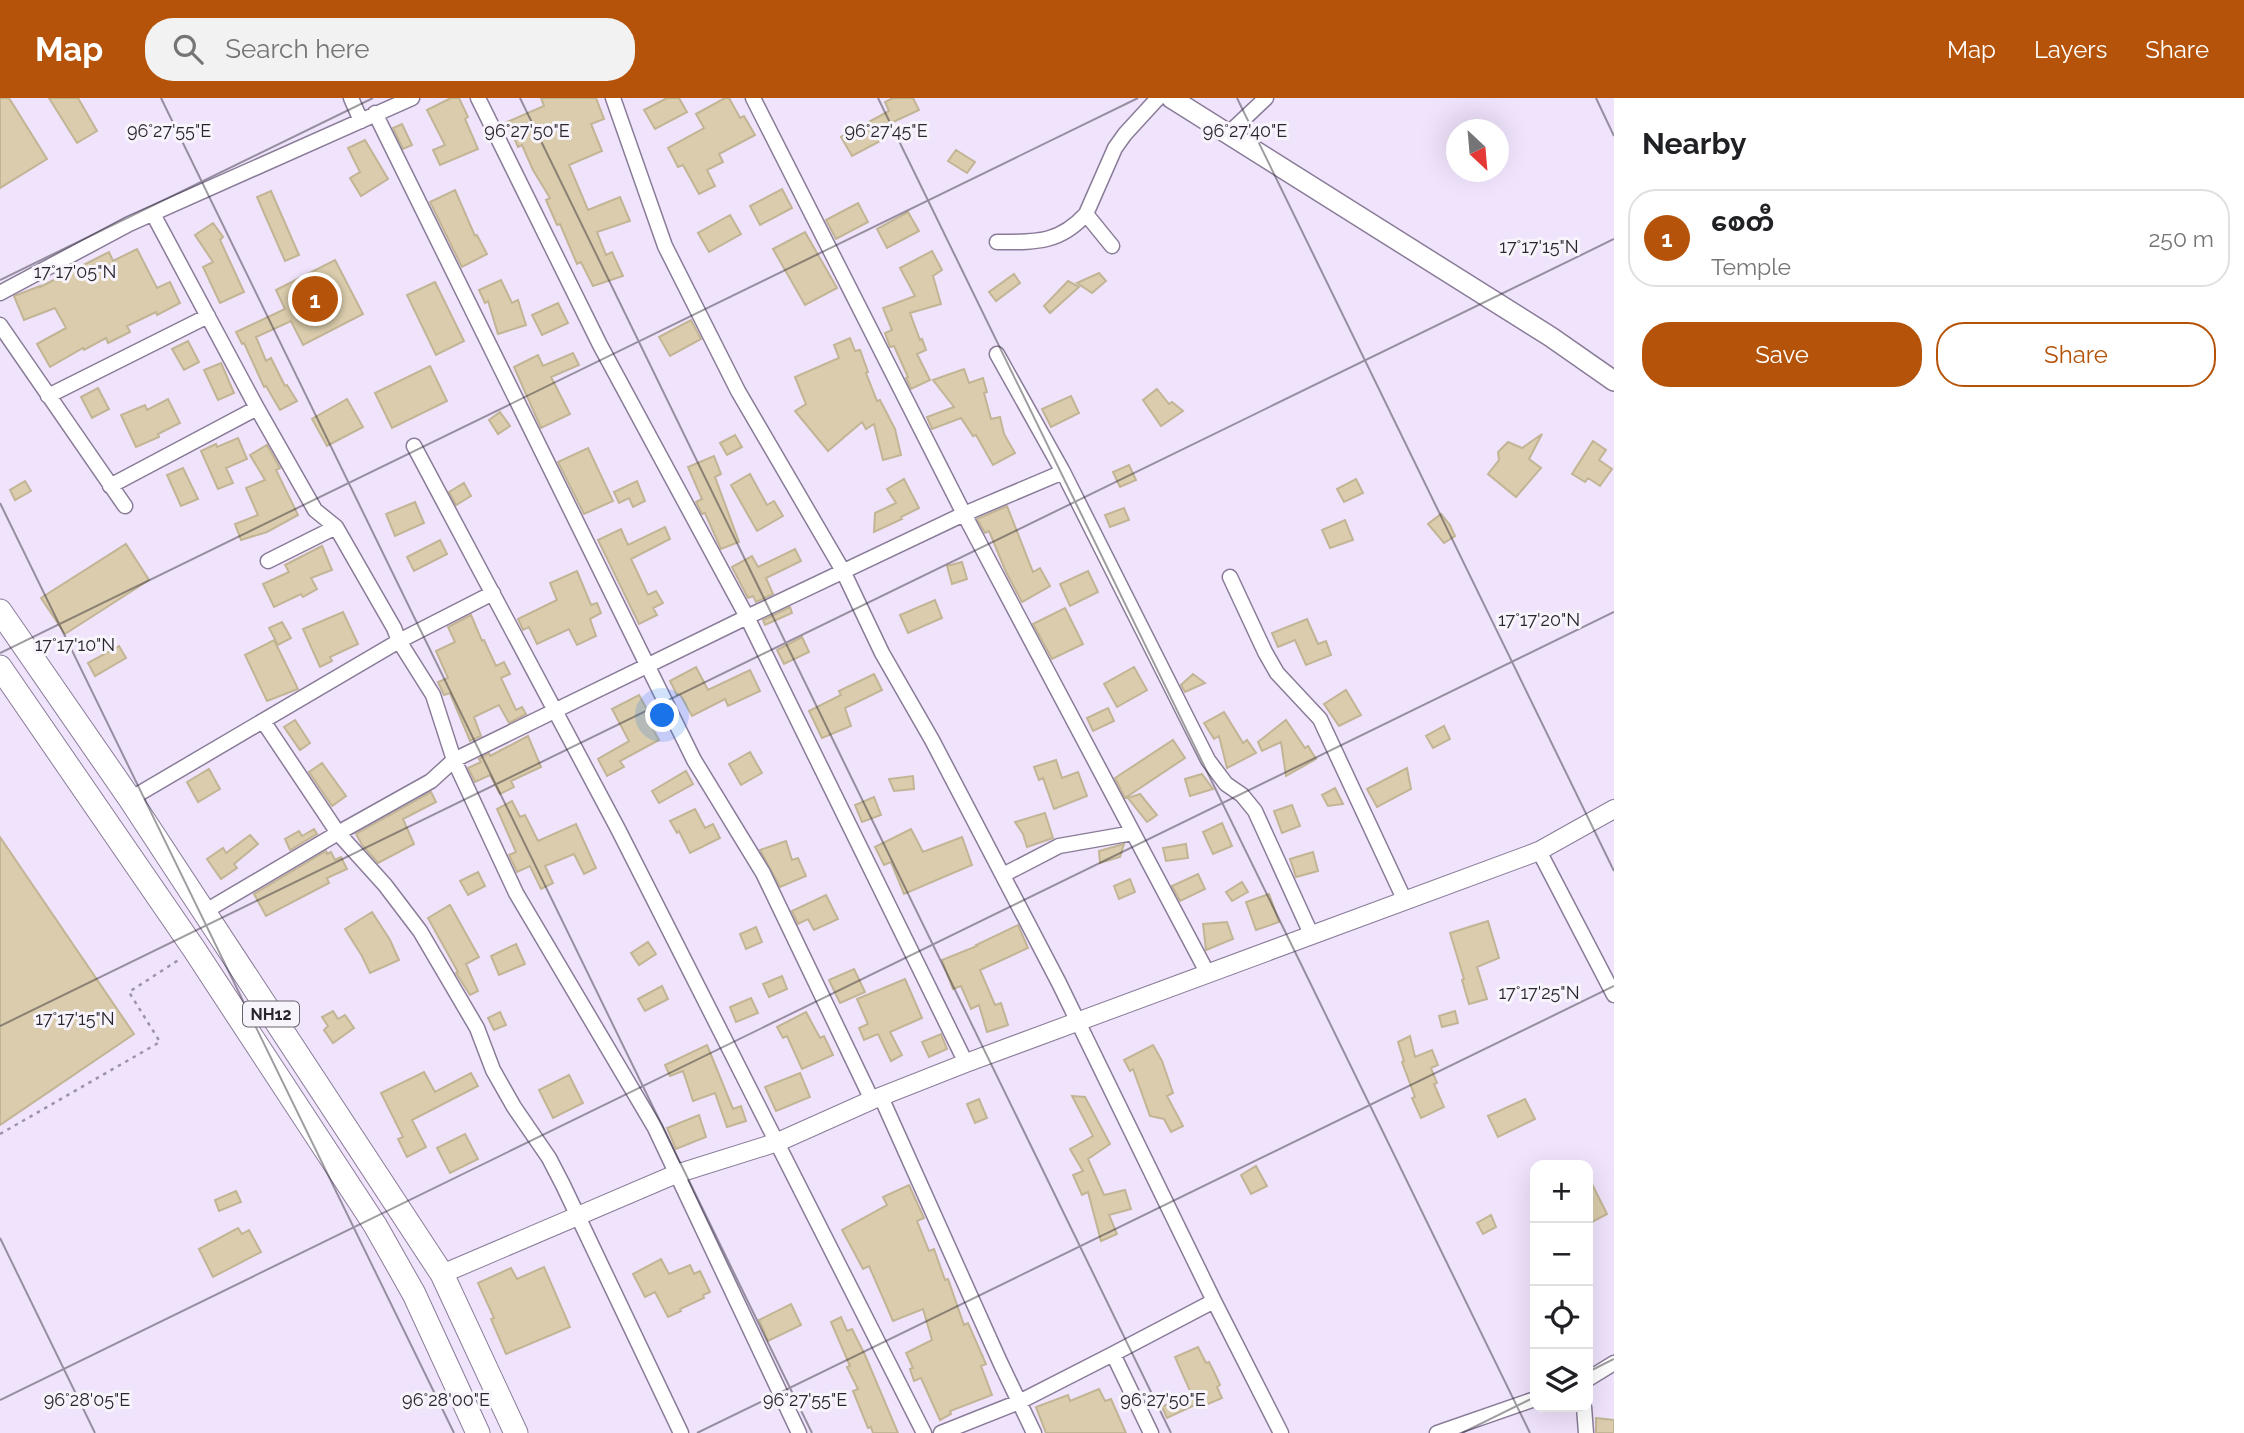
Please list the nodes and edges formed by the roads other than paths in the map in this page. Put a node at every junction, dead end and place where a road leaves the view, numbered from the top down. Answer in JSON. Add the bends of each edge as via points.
{"nodes":[{"id":1,"x":351,"y":98,"type":"edge"},
{"id":2,"x":412,"y":98,"type":"edge"},
{"id":3,"x":478,"y":98,"type":"edge"},
{"id":4,"x":613,"y":98,"type":"edge"},
{"id":5,"x":753,"y":98,"type":"edge"},
{"id":6,"x":1158,"y":98,"type":"edge"},
{"id":7,"x":1171,"y":98,"type":"edge"},
{"id":8,"x":1266,"y":98,"type":"edge"},
{"id":9,"x":375,"y":113,"type":"junction"},
{"id":10,"x":360,"y":121,"type":"junction"},
{"id":11,"x":1229,"y":133,"type":"junction"},
{"id":12,"x":153,"y":214,"type":"junction"},
{"id":13,"x":1087,"y":215,"type":"junction"},
{"id":14,"x":997,"y":242,"type":"dead end"},
{"id":15,"x":1112,"y":246,"type":"dead end"},
{"id":16,"x":0,"y":293,"type":"edge"},
{"id":17,"x":208,"y":316,"type":"junction"},
{"id":18,"x":0,"y":326,"type":"edge"},
{"id":19,"x":997,"y":354,"type":"dead end"},
{"id":20,"x":1614,"y":382,"type":"edge"},
{"id":21,"x":48,"y":396,"type":"junction"},
{"id":22,"x":257,"y":408,"type":"junction"},
{"id":23,"x":414,"y":446,"type":"dead end"},
{"id":24,"x":1063,"y":472,"type":"junction"},
{"id":25,"x":110,"y":486,"type":"junction"},
{"id":26,"x":125,"y":506,"type":"dead end"},
{"id":27,"x":964,"y":514,"type":"junction"},
{"id":28,"x":336,"y":527,"type":"junction"},
{"id":29,"x":268,"y":561,"type":"dead end"},
{"id":30,"x":843,"y":571,"type":"junction"},
{"id":31,"x":1230,"y":577,"type":"dead end"},
{"id":32,"x":493,"y":593,"type":"junction"},
{"id":33,"x":0,"y":611,"type":"edge"},
{"id":34,"x":747,"y":617,"type":"junction"},
{"id":35,"x":400,"y":641,"type":"junction"},
{"id":36,"x":647,"y":666,"type":"junction"},
{"id":37,"x":0,"y":667,"type":"edge"},
{"id":38,"x":554,"y":710,"type":"junction"},
{"id":39,"x":263,"y":721,"type":"junction"},
{"id":40,"x":454,"y":760,"type":"junction"},
{"id":41,"x":130,"y":799,"type":"junction"},
{"id":42,"x":1614,"y":809,"type":"edge"},
{"id":43,"x":338,"y":833,"type":"junction"},
{"id":44,"x":1133,"y":833,"type":"junction"},
{"id":45,"x":1539,"y":851,"type":"junction"},
{"id":46,"x":1003,"y":875,"type":"junction"},
{"id":47,"x":1405,"y":901,"type":"junction"},
{"id":48,"x":204,"y":912,"type":"junction"},
{"id":49,"x":1312,"y":936,"type":"junction"},
{"id":50,"x":1208,"y":974,"type":"junction"},
{"id":51,"x":1614,"y":995,"type":"edge"},
{"id":52,"x":1077,"y":1023,"type":"junction"},
{"id":53,"x":966,"y":1063,"type":"junction"},
{"id":54,"x":877,"y":1098,"type":"junction"},
{"id":55,"x":778,"y":1142,"type":"junction"},
{"id":56,"x":676,"y":1174,"type":"junction"},
{"id":57,"x":578,"y":1215,"type":"junction"},
{"id":58,"x":442,"y":1274,"type":"junction"},
{"id":59,"x":1214,"y":1301,"type":"junction"},
{"id":60,"x":1113,"y":1354,"type":"junction"},
{"id":61,"x":1614,"y":1363,"type":"edge"},
{"id":62,"x":1593,"y":1376,"type":"edge"},
{"id":63,"x":1530,"y":1401,"type":"edge"},
{"id":64,"x":1019,"y":1402,"type":"junction"},
{"id":65,"x":1584,"y":1412,"type":"edge"},
{"id":66,"x":478,"y":1433,"type":"edge"},
{"id":67,"x":516,"y":1433,"type":"edge"},
{"id":68,"x":681,"y":1433,"type":"edge"},
{"id":69,"x":799,"y":1433,"type":"edge"},
{"id":70,"x":924,"y":1433,"type":"edge"},
{"id":71,"x":941,"y":1433,"type":"edge"},
{"id":72,"x":1034,"y":1433,"type":"edge"},
{"id":73,"x":1151,"y":1433,"type":"edge"},
{"id":74,"x":1281,"y":1433,"type":"edge"},
{"id":75,"x":1437,"y":1433,"type":"edge"},
{"id":76,"x":1586,"y":1433,"type":"edge"}],
"edges":[{"from":1,"to":10,"type":"street"},
{"from":2,"to":9,"type":"street"},
{"from":3,"to":34,"type":"street","via":[[600,345]]},
{"from":4,"to":30,"type":"street","via":[[665,246],[738,391]]},
{"from":5,"to":27,"type":"street"},
{"from":6,"to":13,"type":"street","via":[[1115,148]]},
{"from":7,"to":11,"type":"main road"},
{"from":8,"to":11,"type":"street"},
{"from":9,"to":10,"type":"street"},
{"from":9,"to":36,"type":"street"},
{"from":10,"to":12,"type":"street"},
{"from":11,"to":20,"type":"main road","via":[[1551,337]]},
{"from":12,"to":16,"type":"street"},
{"from":12,"to":17,"type":"street"},
{"from":13,"to":14,"type":"street","via":[[1060,236],[1041,242]]},
{"from":13,"to":15,"type":"street"},
{"from":17,"to":21,"type":"street"},
{"from":17,"to":22,"type":"street"},
{"from":18,"to":21,"type":"street"},
{"from":19,"to":24,"type":"street"},
{"from":21,"to":25,"type":"street"},
{"from":22,"to":25,"type":"street"},
{"from":22,"to":28,"type":"street","via":[[315,510]]},
{"from":23,"to":32,"type":"street"},
{"from":24,"to":27,"type":"street"},
{"from":24,"to":49,"type":"street","via":[[1209,761],[1255,811]]},
{"from":25,"to":26,"type":"street"},
{"from":27,"to":30,"type":"street"},
{"from":27,"to":44,"type":"street"},
{"from":28,"to":29,"type":"street"},
{"from":28,"to":35,"type":"street"},
{"from":30,"to":34,"type":"street"},
{"from":30,"to":46,"type":"street","via":[[882,653]]},
{"from":31,"to":47,"type":"street","via":[[1277,673],[1320,719]]},
{"from":32,"to":35,"type":"street"},
{"from":32,"to":38,"type":"street"},
{"from":33,"to":41,"type":"highway","number":"NH12"},
{"from":34,"to":36,"type":"street"},
{"from":34,"to":53,"type":"street"},
{"from":35,"to":39,"type":"street"},
{"from":35,"to":40,"type":"street","via":[[433,695]]},
{"from":36,"to":38,"type":"street"},
{"from":36,"to":54,"type":"street","via":[[695,760],[762,873]]},
{"from":37,"to":66,"type":"highway","number":"NH12","via":[[194,949],[375,1225],[414,1294]]},
{"from":38,"to":40,"type":"street"},
{"from":38,"to":55,"type":"street"},
{"from":39,"to":41,"type":"street"},
{"from":39,"to":43,"type":"street"},
{"from":40,"to":43,"type":"street","via":[[431,781]]},
{"from":40,"to":56,"type":"street","via":[[516,893],[655,1128]]},
{"from":41,"to":48,"type":"highway","number":"NH12"},
{"from":42,"to":45,"type":"street"},
{"from":43,"to":48,"type":"street"},
{"from":43,"to":57,"type":"street","via":[[420,931],[477,1028],[493,1070],[549,1158]]},
{"from":44,"to":46,"type":"street","via":[[1059,846]]},
{"from":44,"to":50,"type":"street"},
{"from":45,"to":47,"type":"street"},
{"from":45,"to":51,"type":"street"},
{"from":46,"to":52,"type":"street"},
{"from":47,"to":49,"type":"street"},
{"from":48,"to":58,"type":"highway","number":"NH12"},
{"from":49,"to":50,"type":"street"},
{"from":50,"to":52,"type":"street"},
{"from":52,"to":53,"type":"street"},
{"from":52,"to":59,"type":"street"},
{"from":53,"to":54,"type":"street"},
{"from":54,"to":55,"type":"street"},
{"from":54,"to":64,"type":"street"},
{"from":55,"to":56,"type":"street"},
{"from":55,"to":70,"type":"street"},
{"from":56,"to":57,"type":"street"},
{"from":56,"to":69,"type":"street"},
{"from":57,"to":58,"type":"street"},
{"from":57,"to":68,"type":"street"},
{"from":58,"to":67,"type":"highway","number":"NH12"},
{"from":59,"to":60,"type":"street"},
{"from":59,"to":74,"type":"street"},
{"from":60,"to":64,"type":"street"},
{"from":60,"to":73,"type":"street"},
{"from":61,"to":62,"type":"street"},
{"from":63,"to":75,"type":"street"},
{"from":64,"to":71,"type":"street"},
{"from":64,"to":72,"type":"street"},
{"from":65,"to":76,"type":"street"}]}
